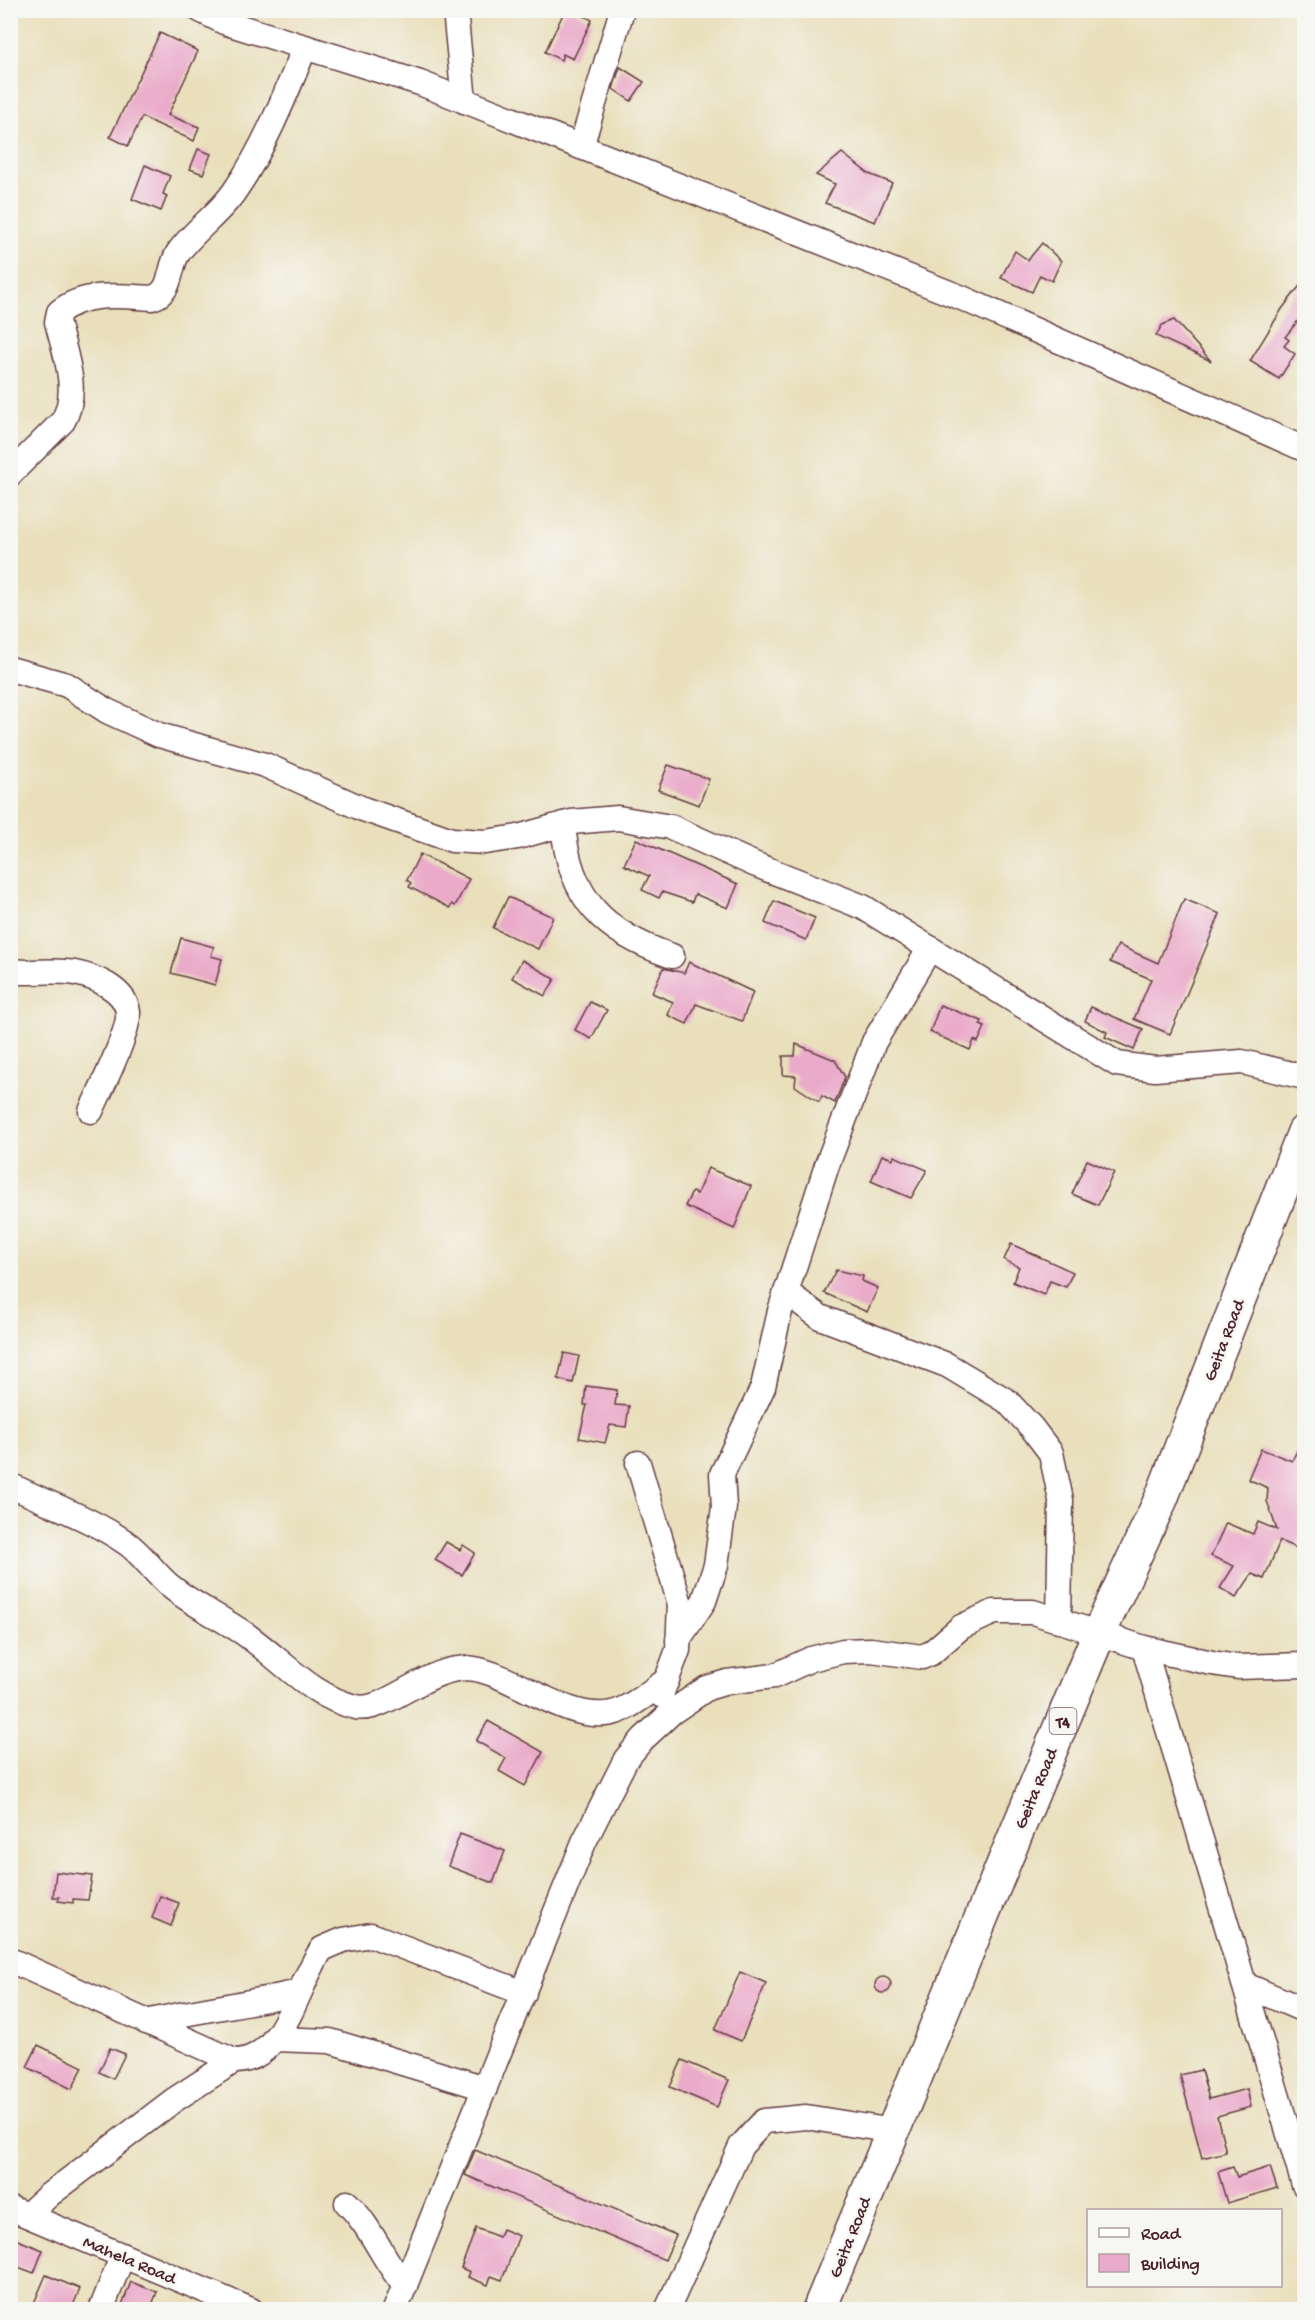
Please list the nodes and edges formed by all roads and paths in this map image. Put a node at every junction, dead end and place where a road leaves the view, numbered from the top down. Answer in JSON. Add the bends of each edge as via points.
{"nodes":[{"id":1,"x":200,"y":10,"type":"edge"},
{"id":2,"x":454,"y":10,"type":"edge"},
{"id":3,"x":622,"y":10,"type":"edge"},
{"id":4,"x":226,"y":16,"type":"edge"},
{"id":5,"x":304,"y":47,"type":"junction"},
{"id":6,"x":464,"y":101,"type":"junction"},
{"id":7,"x":581,"y":147,"type":"junction"},
{"id":8,"x":1305,"y":449,"type":"edge"},
{"id":9,"x":10,"y":474,"type":"edge"},
{"id":10,"x":10,"y":669,"type":"edge"},
{"id":11,"x":563,"y":824,"type":"junction"},
{"id":12,"x":930,"y":948,"type":"junction"},
{"id":13,"x":672,"y":956,"type":"dead end"},
{"id":14,"x":10,"y":971,"type":"edge"},
{"id":15,"x":1305,"y":1077,"type":"edge"},
{"id":16,"x":91,"y":1112,"type":"dead end"},
{"id":17,"x":1305,"y":1132,"type":"edge"},
{"id":18,"x":786,"y":1292,"type":"junction"},
{"id":19,"x":638,"y":1463,"type":"dead end"},
{"id":20,"x":10,"y":1485,"type":"edge"},
{"id":21,"x":1059,"y":1621,"type":"junction"},
{"id":22,"x":1099,"y":1633,"type":"junction"},
{"id":23,"x":678,"y":1640,"type":"junction"},
{"id":24,"x":1144,"y":1648,"type":"junction"},
{"id":25,"x":1305,"y":1665,"type":"edge"},
{"id":26,"x":667,"y":1680,"type":"junction"},
{"id":27,"x":643,"y":1739,"type":"junction"},
{"id":28,"x":10,"y":1960,"type":"edge"},
{"id":29,"x":1245,"y":1985,"type":"junction"},
{"id":30,"x":299,"y":1992,"type":"junction"},
{"id":31,"x":524,"y":1993,"type":"junction"},
{"id":32,"x":1305,"y":2010,"type":"edge"},
{"id":33,"x":146,"y":2022,"type":"junction"},
{"id":34,"x":274,"y":2039,"type":"junction"},
{"id":35,"x":234,"y":2061,"type":"junction"},
{"id":36,"x":485,"y":2088,"type":"junction"},
{"id":37,"x":893,"y":2131,"type":"junction"},
{"id":38,"x":1305,"y":2185,"type":"edge"},
{"id":39,"x":347,"y":2203,"type":"dead end"},
{"id":40,"x":16,"y":2213,"type":"edge"},
{"id":41,"x":122,"y":2257,"type":"junction"},
{"id":42,"x":405,"y":2286,"type":"junction"},
{"id":43,"x":101,"y":2310,"type":"edge"},
{"id":44,"x":251,"y":2310,"type":"edge"},
{"id":45,"x":395,"y":2310,"type":"edge"},
{"id":46,"x":667,"y":2310,"type":"edge"},
{"id":47,"x":819,"y":2310,"type":"edge"}],
"edges":[{"from":1,"to":4,"type":"street"},
{"from":2,"to":6,"type":"street"},
{"from":3,"to":7,"type":"street"},
{"from":4,"to":5,"type":"street"},
{"from":5,"to":6,"type":"street"},
{"from":5,"to":9,"type":"street","via":[[255,158],[234,193],[186,242],[176,258],[166,290],[152,298],[96,297],[68,304],[59,312],[57,322],[72,390],[69,411]]},
{"from":6,"to":7,"type":"street"},
{"from":7,"to":8,"type":"street","via":[[962,298]]},
{"from":10,"to":11,"type":"street","via":[[67,685],[107,711],[159,735],[265,765],[363,809],[452,840],[485,842]]},
{"from":11,"to":12,"type":"street","via":[[618,818],[671,827],[863,907]]},
{"from":11,"to":13,"type":"street","via":[[573,873],[602,919],[623,936]]},
{"from":12,"to":15,"type":"street","via":[[1118,1064],[1155,1069],[1242,1062]]},
{"from":12,"to":18,"type":"street","via":[[871,1050],[826,1165]]},
{"from":14,"to":16,"type":"street","via":[[78,974],[113,988],[125,1002],[127,1022]]},
{"from":17,"to":22,"type":"highway","name":"Geita Road","number":"T4","via":[[1161,1498]]},
{"from":18,"to":21,"type":"street","via":[[820,1317],[947,1365],[1007,1401],[1032,1428],[1051,1453],[1061,1500]]},
{"from":18,"to":23,"type":"street","via":[[763,1387],[722,1474],[724,1507],[716,1565],[704,1601]]},
{"from":19,"to":23,"type":"street","via":[[680,1604]]},
{"from":20,"to":26,"type":"street","via":[[128,1543],[189,1602],[240,1630],[321,1692],[353,1707],[377,1704],[451,1669],[478,1669],[566,1707],[595,1714],[620,1711]]},
{"from":21,"to":22,"type":"street"},
{"from":21,"to":27,"type":"street","via":[[1033,1611],[994,1612],[961,1627],[932,1653],[921,1657],[871,1650],[843,1651],[811,1659],[774,1676],[727,1682],[707,1688],[672,1712]]},
{"from":22,"to":24,"type":"street"},
{"from":22,"to":37,"type":"highway","name":"Geita Road","number":"T4"},
{"from":23,"to":26,"type":"street"},
{"from":24,"to":25,"type":"street","via":[[1238,1667]]},
{"from":24,"to":29,"type":"street"},
{"from":26,"to":27,"type":"street"},
{"from":27,"to":31,"type":"street","via":[[611,1786],[584,1842]]},
{"from":28,"to":33,"type":"street"},
{"from":29,"to":32,"type":"street"},
{"from":29,"to":38,"type":"street"},
{"from":30,"to":31,"type":"street","via":[[322,1949],[371,1935]]},
{"from":30,"to":33,"type":"street"},
{"from":30,"to":34,"type":"street"},
{"from":31,"to":36,"type":"street"},
{"from":33,"to":35,"type":"street"},
{"from":34,"to":35,"type":"street","via":[[259,2055]]},
{"from":34,"to":36,"type":"street","via":[[330,2041]]},
{"from":35,"to":40,"type":"street","via":[[174,2100],[49,2195]]},
{"from":36,"to":42,"type":"street"},
{"from":37,"to":46,"type":"street","via":[[806,2117],[764,2121],[741,2146]]},
{"from":37,"to":47,"type":"highway","name":"Geita Road","number":"T4"},
{"from":39,"to":42,"type":"street","via":[[373,2233],[382,2256]]},
{"from":40,"to":41,"type":"street","name":"Mahela Road"},
{"from":41,"to":43,"type":"street"},
{"from":41,"to":44,"type":"street","name":"Mahela Road"},
{"from":42,"to":45,"type":"street"}]}
